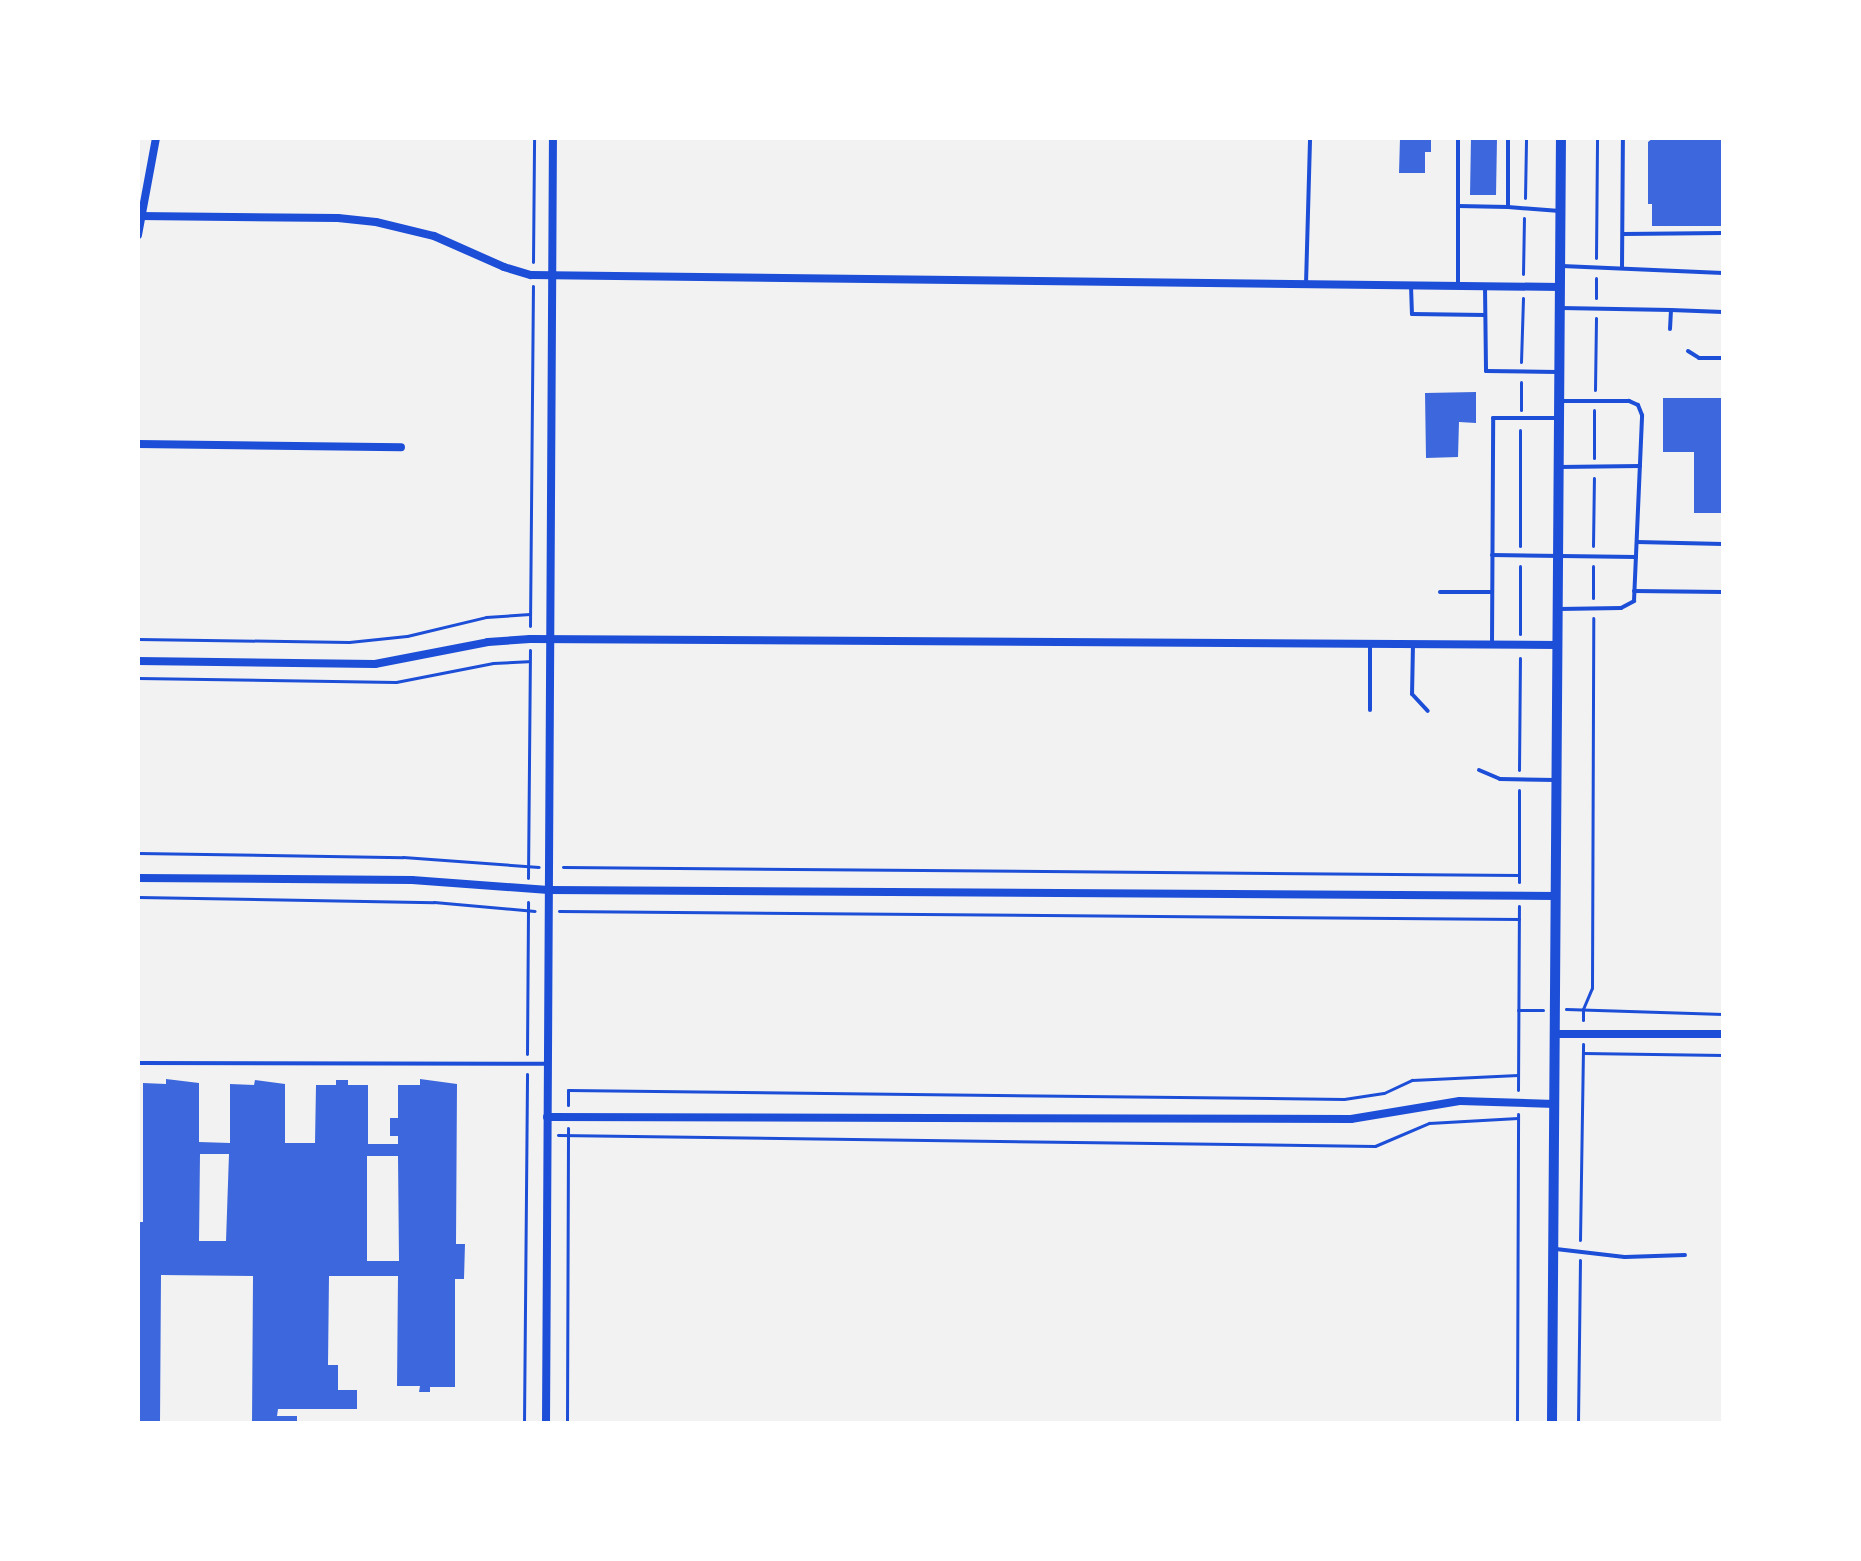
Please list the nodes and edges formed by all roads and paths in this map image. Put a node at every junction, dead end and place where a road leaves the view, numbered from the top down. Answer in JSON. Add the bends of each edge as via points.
{"nodes":[{"id":1,"x":156,"y":138,"type":"edge"},
{"id":2,"x":534,"y":138,"type":"edge"},
{"id":3,"x":553,"y":138,"type":"edge"},
{"id":4,"x":1310,"y":138,"type":"edge"},
{"id":5,"x":1458,"y":138,"type":"edge"},
{"id":6,"x":1508,"y":138,"type":"edge"},
{"id":7,"x":1561,"y":138,"type":"edge"},
{"id":8,"x":1597,"y":138,"type":"edge"},
{"id":9,"x":1623,"y":138,"type":"edge"},
{"id":10,"x":1458,"y":206,"type":"junction"},
{"id":11,"x":1508,"y":207,"type":"junction"},
{"id":12,"x":1561,"y":211,"type":"junction"},
{"id":13,"x":140,"y":216,"type":"edge"},
{"id":14,"x":1723,"y":233,"type":"edge"},
{"id":15,"x":1623,"y":234,"type":"junction"},
{"id":16,"x":138,"y":235,"type":"edge"},
{"id":17,"x":1560,"y":266,"type":"junction"},
{"id":18,"x":1596,"y":266,"type":"junction"},
{"id":19,"x":1622,"y":268,"type":"junction"},
{"id":20,"x":1723,"y":273,"type":"edge"},
{"id":21,"x":533,"y":275,"type":"junction"},
{"id":22,"x":552,"y":275,"type":"junction"},
{"id":23,"x":1306,"y":284,"type":"junction"},
{"id":24,"x":1411,"y":285,"type":"junction"},
{"id":25,"x":1458,"y":286,"type":"junction"},
{"id":26,"x":1485,"y":286,"type":"junction"},
{"id":27,"x":1560,"y":287,"type":"junction"},
{"id":28,"x":1560,"y":308,"type":"junction"},
{"id":29,"x":1596,"y":309,"type":"junction"},
{"id":30,"x":1671,"y":310,"type":"junction"},
{"id":31,"x":1723,"y":312,"type":"edge"},
{"id":32,"x":1485,"y":315,"type":"junction"},
{"id":33,"x":1670,"y":329,"type":"dead end"},
{"id":34,"x":1688,"y":351,"type":"dead end"},
{"id":35,"x":1723,"y":358,"type":"edge"},
{"id":36,"x":1560,"y":372,"type":"junction"},
{"id":37,"x":1559,"y":401,"type":"junction"},
{"id":38,"x":1595,"y":401,"type":"junction"},
{"id":39,"x":1559,"y":418,"type":"junction"},
{"id":40,"x":138,"y":444,"type":"edge"},
{"id":41,"x":401,"y":447,"type":"dead end"},
{"id":42,"x":1594,"y":466,"type":"junction"},
{"id":43,"x":1640,"y":466,"type":"junction"},
{"id":44,"x":1559,"y":467,"type":"junction"},
{"id":45,"x":1637,"y":542,"type":"junction"},
{"id":46,"x":1723,"y":544,"type":"edge"},
{"id":47,"x":1492,"y":555,"type":"junction"},
{"id":48,"x":1558,"y":556,"type":"junction"},
{"id":49,"x":1593,"y":556,"type":"junction"},
{"id":50,"x":1636,"y":557,"type":"junction"},
{"id":51,"x":1634,"y":591,"type":"junction"},
{"id":52,"x":1440,"y":592,"type":"dead end"},
{"id":53,"x":1492,"y":592,"type":"junction"},
{"id":54,"x":1723,"y":592,"type":"edge"},
{"id":55,"x":1593,"y":608,"type":"junction"},
{"id":56,"x":1558,"y":609,"type":"junction"},
{"id":57,"x":530,"y":614,"type":"junction"},
{"id":58,"x":138,"y":639,"type":"edge"},
{"id":59,"x":530,"y":639,"type":"junction"},
{"id":60,"x":550,"y":639,"type":"junction"},
{"id":61,"x":1413,"y":644,"type":"junction"},
{"id":62,"x":1370,"y":645,"type":"junction"},
{"id":63,"x":1492,"y":645,"type":"junction"},
{"id":64,"x":1558,"y":645,"type":"junction"},
{"id":65,"x":138,"y":661,"type":"edge"},
{"id":66,"x":1370,"y":710,"type":"dead end"},
{"id":67,"x":1428,"y":711,"type":"dead end"},
{"id":68,"x":1479,"y":770,"type":"dead end"},
{"id":69,"x":1557,"y":780,"type":"junction"},
{"id":70,"x":138,"y":853,"type":"edge"},
{"id":71,"x":528,"y":867,"type":"junction"},
{"id":72,"x":549,"y":867,"type":"junction"},
{"id":73,"x":1519,"y":875,"type":"dead end"},
{"id":74,"x":138,"y":878,"type":"edge"},
{"id":75,"x":528,"y":889,"type":"junction"},
{"id":76,"x":549,"y":890,"type":"junction"},
{"id":77,"x":1556,"y":896,"type":"junction"},
{"id":78,"x":138,"y":897,"type":"edge"},
{"id":79,"x":528,"y":911,"type":"junction"},
{"id":80,"x":549,"y":911,"type":"junction"},
{"id":81,"x":1519,"y":919,"type":"dead end"},
{"id":82,"x":1583,"y":1009,"type":"junction"},
{"id":83,"x":1723,"y":1014,"type":"edge"},
{"id":84,"x":1555,"y":1034,"type":"junction"},
{"id":85,"x":1583,"y":1034,"type":"junction"},
{"id":86,"x":1723,"y":1034,"type":"edge"},
{"id":87,"x":1583,"y":1053,"type":"junction"},
{"id":88,"x":1723,"y":1055,"type":"edge"},
{"id":89,"x":138,"y":1063,"type":"edge"},
{"id":90,"x":527,"y":1064,"type":"junction"},
{"id":91,"x":548,"y":1064,"type":"junction"},
{"id":92,"x":1518,"y":1075,"type":"dead end"},
{"id":93,"x":1555,"y":1104,"type":"junction"},
{"id":94,"x":547,"y":1117,"type":"junction"},
{"id":95,"x":568,"y":1117,"type":"junction"},
{"id":96,"x":1518,"y":1118,"type":"dead end"},
{"id":97,"x":526,"y":1135,"type":"junction"},
{"id":98,"x":547,"y":1135,"type":"junction"},
{"id":99,"x":568,"y":1135,"type":"junction"},
{"id":100,"x":1554,"y":1249,"type":"junction"},
{"id":101,"x":1580,"y":1250,"type":"junction"},
{"id":102,"x":1685,"y":1255,"type":"dead end"},
{"id":103,"x":524,"y":1423,"type":"edge"},
{"id":104,"x":546,"y":1423,"type":"edge"},
{"id":105,"x":567,"y":1423,"type":"edge"},
{"id":106,"x":1552,"y":1423,"type":"edge"},
{"id":107,"x":1578,"y":1423,"type":"edge"}],
"edges":[{"from":1,"to":13,"type":"street"},
{"from":2,"to":21,"type":"path"},
{"from":3,"to":22,"type":"street"},
{"from":4,"to":23,"type":"lane"},
{"from":5,"to":10,"type":"lane"},
{"from":6,"to":11,"type":"lane"},
{"from":7,"to":12,"type":"street"},
{"from":8,"to":18,"type":"path"},
{"from":9,"to":15,"type":"lane"},
{"from":10,"to":11,"type":"lane"},
{"from":10,"to":25,"type":"lane"},
{"from":11,"to":12,"type":"lane"},
{"from":12,"to":17,"type":"street"},
{"from":13,"to":16,"type":"street"},
{"from":13,"to":21,"type":"street","via":[[376,222],[434,236]]},
{"from":14,"to":15,"type":"lane"},
{"from":15,"to":19,"type":"lane"},
{"from":17,"to":18,"type":"lane"},
{"from":17,"to":27,"type":"street"},
{"from":18,"to":19,"type":"lane"},
{"from":18,"to":29,"type":"path"},
{"from":19,"to":20,"type":"lane"},
{"from":21,"to":22,"type":"street"},
{"from":21,"to":57,"type":"path"},
{"from":22,"to":23,"type":"street"},
{"from":22,"to":60,"type":"street"},
{"from":23,"to":24,"type":"street"},
{"from":24,"to":25,"type":"street"},
{"from":24,"to":32,"type":"lane","via":[[1412,314]]},
{"from":25,"to":26,"type":"street"},
{"from":26,"to":27,"type":"street"},
{"from":26,"to":32,"type":"lane"},
{"from":27,"to":28,"type":"street"},
{"from":28,"to":29,"type":"lane"},
{"from":28,"to":36,"type":"street"},
{"from":29,"to":30,"type":"lane"},
{"from":29,"to":38,"type":"path"},
{"from":30,"to":31,"type":"lane"},
{"from":30,"to":33,"type":"lane"},
{"from":32,"to":36,"type":"lane","via":[[1486,371]]},
{"from":34,"to":35,"type":"lane","via":[[1699,358]]},
{"from":36,"to":37,"type":"street"},
{"from":37,"to":38,"type":"lane"},
{"from":37,"to":39,"type":"street"},
{"from":38,"to":42,"type":"path"},
{"from":38,"to":43,"type":"lane","via":[[1629,401],[1641,409]]},
{"from":39,"to":44,"type":"street"},
{"from":39,"to":47,"type":"lane","via":[[1493,418]]},
{"from":40,"to":41,"type":"street"},
{"from":42,"to":43,"type":"lane"},
{"from":42,"to":44,"type":"lane"},
{"from":42,"to":49,"type":"path"},
{"from":43,"to":45,"type":"lane"},
{"from":44,"to":48,"type":"street"},
{"from":45,"to":46,"type":"lane"},
{"from":45,"to":50,"type":"lane"},
{"from":47,"to":48,"type":"lane"},
{"from":47,"to":53,"type":"lane"},
{"from":48,"to":49,"type":"lane"},
{"from":48,"to":56,"type":"street"},
{"from":49,"to":50,"type":"lane"},
{"from":49,"to":55,"type":"path"},
{"from":50,"to":51,"type":"lane"},
{"from":51,"to":54,"type":"lane"},
{"from":51,"to":55,"type":"lane","via":[[1632,603]]},
{"from":52,"to":53,"type":"lane"},
{"from":53,"to":63,"type":"lane"},
{"from":55,"to":56,"type":"lane"},
{"from":55,"to":82,"type":"path","via":[[1592,988]]},
{"from":56,"to":64,"type":"street"},
{"from":57,"to":58,"type":"path","via":[[353,642]]},
{"from":57,"to":59,"type":"path"},
{"from":59,"to":60,"type":"street"},
{"from":59,"to":65,"type":"street","via":[[375,664]]},
{"from":59,"to":71,"type":"path"},
{"from":60,"to":62,"type":"street"},
{"from":60,"to":72,"type":"street"},
{"from":61,"to":62,"type":"street"},
{"from":61,"to":63,"type":"street"},
{"from":61,"to":67,"type":"lane","via":[[1412,694]]},
{"from":62,"to":66,"type":"lane"},
{"from":63,"to":64,"type":"street"},
{"from":64,"to":69,"type":"street"},
{"from":68,"to":69,"type":"lane","via":[[1500,779]]},
{"from":69,"to":77,"type":"street"},
{"from":70,"to":71,"type":"path","via":[[403,857]]},
{"from":71,"to":72,"type":"path"},
{"from":71,"to":75,"type":"path"},
{"from":72,"to":73,"type":"path"},
{"from":72,"to":76,"type":"street"},
{"from":74,"to":75,"type":"street","via":[[412,880]]},
{"from":75,"to":76,"type":"street"},
{"from":75,"to":79,"type":"path"},
{"from":76,"to":77,"type":"street"},
{"from":76,"to":80,"type":"street"},
{"from":77,"to":84,"type":"street"},
{"from":78,"to":79,"type":"path","via":[[434,902]]},
{"from":79,"to":80,"type":"path"},
{"from":79,"to":90,"type":"path"},
{"from":80,"to":81,"type":"path"},
{"from":80,"to":91,"type":"street"},
{"from":82,"to":83,"type":"path"},
{"from":82,"to":85,"type":"path"},
{"from":84,"to":85,"type":"street"},
{"from":84,"to":93,"type":"street"},
{"from":85,"to":86,"type":"street"},
{"from":85,"to":87,"type":"path"},
{"from":87,"to":88,"type":"path"},
{"from":87,"to":101,"type":"path"},
{"from":89,"to":90,"type":"lane"},
{"from":90,"to":91,"type":"lane"},
{"from":90,"to":97,"type":"path"},
{"from":91,"to":94,"type":"street"},
{"from":92,"to":95,"type":"path","via":[[1412,1080],[1384,1093],[1344,1099],[568,1090]]},
{"from":93,"to":95,"type":"street","via":[[1460,1101],[1351,1119]]},
{"from":93,"to":100,"type":"street"},
{"from":94,"to":95,"type":"street"},
{"from":94,"to":98,"type":"street"},
{"from":95,"to":99,"type":"path"},
{"from":96,"to":99,"type":"path","via":[[1429,1123],[1375,1146]]},
{"from":97,"to":98,"type":"path"},
{"from":97,"to":103,"type":"path"},
{"from":98,"to":99,"type":"path"},
{"from":98,"to":104,"type":"street"},
{"from":99,"to":105,"type":"path"},
{"from":100,"to":101,"type":"lane"},
{"from":100,"to":106,"type":"street"},
{"from":101,"to":102,"type":"lane","via":[[1625,1257]]},
{"from":101,"to":107,"type":"path"}]}
